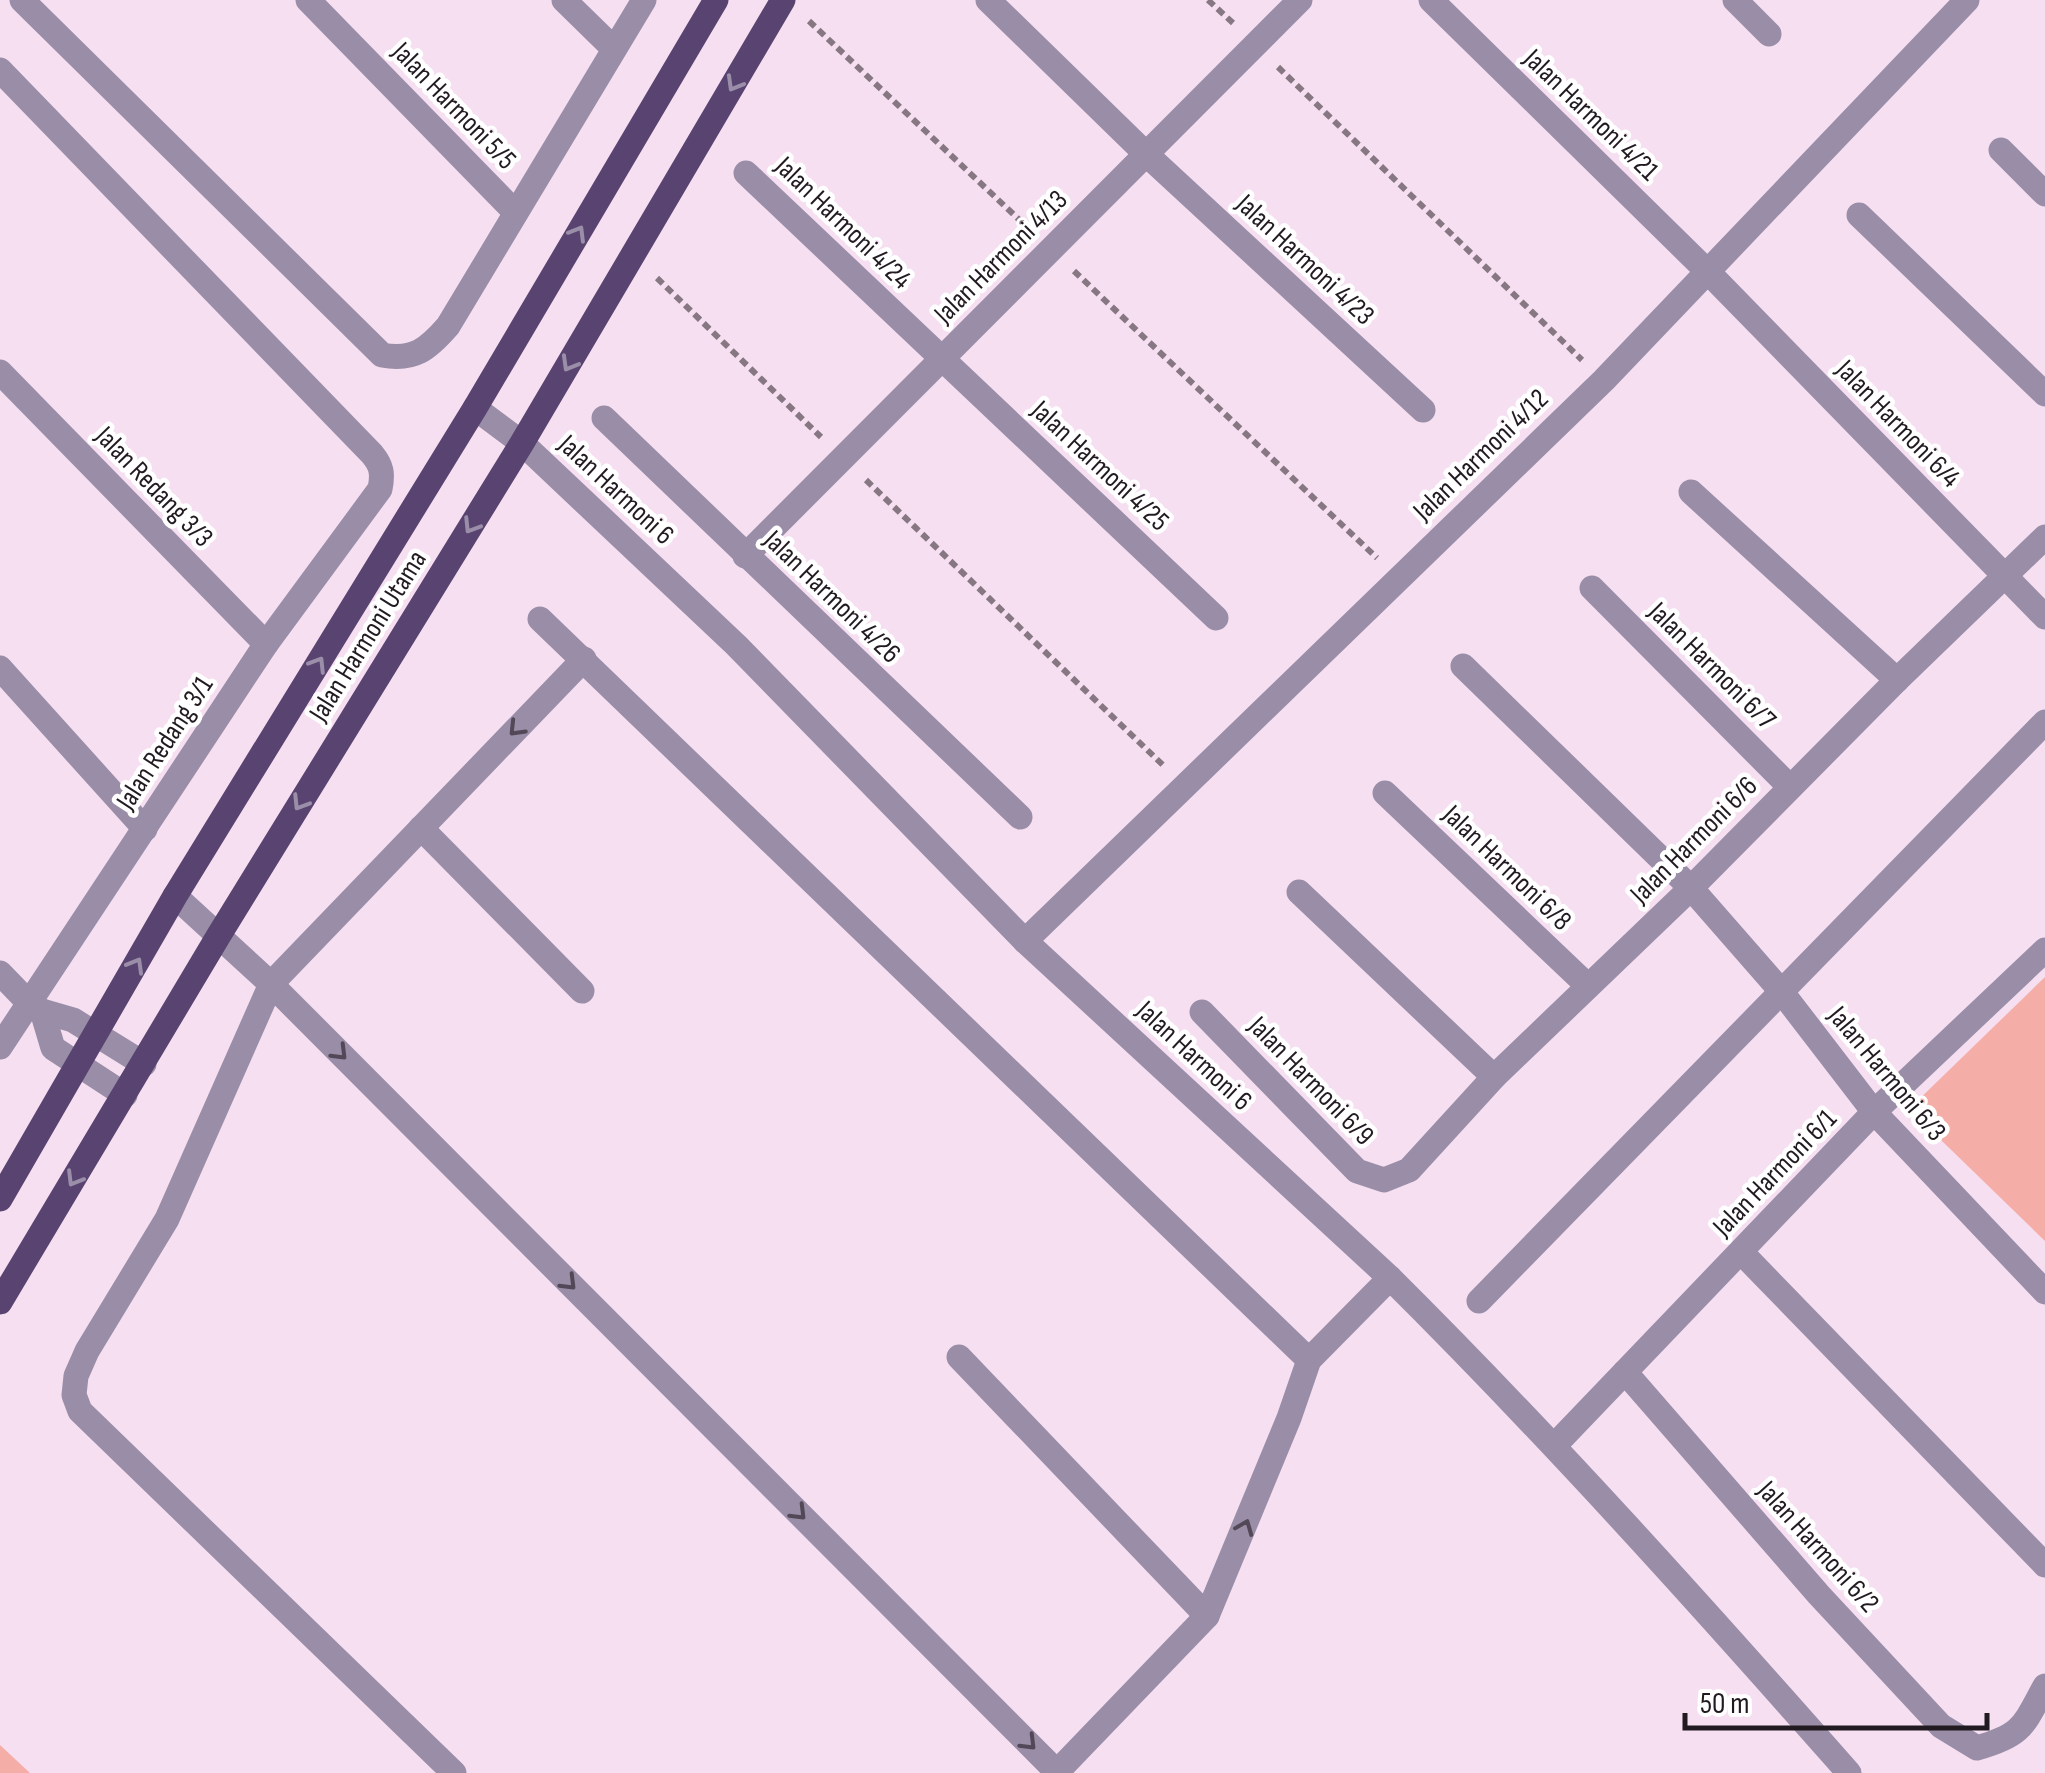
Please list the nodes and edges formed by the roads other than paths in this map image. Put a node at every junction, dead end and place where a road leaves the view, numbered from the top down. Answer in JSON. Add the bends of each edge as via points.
{"nodes":[{"id":1,"x":22,"y":0,"type":"edge"},
{"id":2,"x":308,"y":0,"type":"edge"},
{"id":3,"x":564,"y":0,"type":"edge"},
{"id":4,"x":644,"y":0,"type":"edge"},
{"id":5,"x":716,"y":0,"type":"edge"},
{"id":6,"x":988,"y":0,"type":"edge"},
{"id":7,"x":1300,"y":0,"type":"edge"},
{"id":8,"x":1431,"y":0,"type":"edge"},
{"id":9,"x":1735,"y":0,"type":"edge"},
{"id":10,"x":1967,"y":0,"type":"edge"},
{"id":11,"x":790,"y":5,"type":"edge"},
{"id":12,"x":1769,"y":34,"type":"dead end"},
{"id":13,"x":614,"y":49,"type":"junction"},
{"id":14,"x":0,"y":70,"type":"edge"},
{"id":15,"x":2001,"y":150,"type":"dead end"},
{"id":16,"x":1146,"y":154,"type":"junction"},
{"id":17,"x":746,"y":172,"type":"dead end"},
{"id":18,"x":2045,"y":194,"type":"edge"},
{"id":19,"x":514,"y":212,"type":"junction"},
{"id":20,"x":1859,"y":215,"type":"dead end"},
{"id":21,"x":1708,"y":273,"type":"junction"},
{"id":22,"x":942,"y":358,"type":"junction"},
{"id":23,"x":0,"y":372,"type":"edge"},
{"id":24,"x":2045,"y":394,"type":"edge"},
{"id":25,"x":476,"y":408,"type":"junction"},
{"id":26,"x":1423,"y":410,"type":"dead end"},
{"id":27,"x":604,"y":418,"type":"dead end"},
{"id":28,"x":522,"y":443,"type":"junction"},
{"id":29,"x":1691,"y":492,"type":"dead end"},
{"id":30,"x":2045,"y":538,"type":"edge"},
{"id":31,"x":745,"y":556,"type":"junction"},
{"id":32,"x":2005,"y":578,"type":"junction"},
{"id":33,"x":1592,"y":588,"type":"dead end"},
{"id":34,"x":2045,"y":617,"type":"edge"},
{"id":35,"x":1216,"y":618,"type":"dead end"},
{"id":36,"x":540,"y":619,"type":"dead end"},
{"id":37,"x":266,"y":644,"type":"junction"},
{"id":38,"x":584,"y":660,"type":"junction"},
{"id":39,"x":1463,"y":666,"type":"dead end"},
{"id":40,"x":0,"y":668,"type":"edge"},
{"id":41,"x":1897,"y":680,"type":"junction"},
{"id":42,"x":2045,"y":722,"type":"edge"},
{"id":43,"x":1790,"y":787,"type":"junction"},
{"id":44,"x":1385,"y":793,"type":"dead end"},
{"id":45,"x":1020,"y":817,"type":"dead end"},
{"id":46,"x":145,"y":828,"type":"junction"},
{"id":47,"x":422,"y":828,"type":"junction"},
{"id":48,"x":1691,"y":888,"type":"junction"},
{"id":49,"x":1299,"y":892,"type":"dead end"},
{"id":50,"x":176,"y":896,"type":"junction"},
{"id":51,"x":219,"y":935,"type":"junction"},
{"id":52,"x":1025,"y":942,"type":"junction"},
{"id":53,"x":2045,"y":950,"type":"edge"},
{"id":54,"x":0,"y":973,"type":"edge"},
{"id":55,"x":271,"y":984,"type":"junction"},
{"id":56,"x":1588,"y":986,"type":"junction"},
{"id":57,"x":582,"y":991,"type":"dead end"},
{"id":58,"x":1781,"y":991,"type":"junction"},
{"id":59,"x":36,"y":1007,"type":"junction"},
{"id":60,"x":1202,"y":1012,"type":"dead end"},
{"id":61,"x":96,"y":1035,"type":"junction"},
{"id":62,"x":0,"y":1047,"type":"edge"},
{"id":63,"x":144,"y":1064,"type":"junction"},
{"id":64,"x":79,"y":1065,"type":"junction"},
{"id":65,"x":1494,"y":1077,"type":"junction"},
{"id":66,"x":125,"y":1095,"type":"junction"},
{"id":67,"x":1874,"y":1112,"type":"junction"},
{"id":68,"x":1384,"y":1180,"type":"joint"},
{"id":69,"x":0,"y":1200,"type":"edge"},
{"id":70,"x":1741,"y":1252,"type":"junction"},
{"id":71,"x":1390,"y":1278,"type":"junction"},
{"id":72,"x":2045,"y":1292,"type":"edge"},
{"id":73,"x":1479,"y":1301,"type":"dead end"},
{"id":74,"x":0,"y":1302,"type":"edge"},
{"id":75,"x":958,"y":1357,"type":"dead end"},
{"id":76,"x":1308,"y":1360,"type":"junction"},
{"id":77,"x":1626,"y":1372,"type":"junction"},
{"id":78,"x":1555,"y":1445,"type":"junction"},
{"id":79,"x":2045,"y":1565,"type":"edge"},
{"id":80,"x":1206,"y":1616,"type":"junction"},
{"id":81,"x":2045,"y":1686,"type":"edge"},
{"id":82,"x":1057,"y":1772,"type":"edge"},
{"id":83,"x":454,"y":1773,"type":"edge"},
{"id":84,"x":1848,"y":1773,"type":"edge"}],
"edges":[{"from":1,"to":19,"type":"street","via":[[382,354],[403,358],[428,349]]},
{"from":2,"to":19,"type":"street","name":"Jalan Harmoni 5/5"},
{"from":3,"to":13,"type":"street"},
{"from":4,"to":13,"type":"street"},
{"from":25,"to":5,"type":"main road","name":"Jalan Harmoni Utama","one_way":true},
{"from":6,"to":16,"type":"street","name":"Jalan Harmoni 4/23"},
{"from":7,"to":16,"type":"street","name":"Jalan Harmoni 4/13"},
{"from":8,"to":21,"type":"street","name":"Jalan Harmoni 4/21"},
{"from":9,"to":12,"type":"street"},
{"from":10,"to":21,"type":"street","name":"Jalan Harmoni 4/12"},
{"from":11,"to":28,"type":"main road","name":"Jalan Harmoni Utama","one_way":true},
{"from":13,"to":19,"type":"street"},
{"from":14,"to":37,"type":"street","name":"Jalan Redang 3/1","via":[[380,463],[380,489]]},
{"from":15,"to":18,"type":"street"},
{"from":16,"to":22,"type":"street","name":"Jalan Harmoni 4/13"},
{"from":16,"to":26,"type":"street","name":"Jalan Harmoni 4/23"},
{"from":17,"to":22,"type":"street","name":"Jalan Harmoni 4/24"},
{"from":20,"to":24,"type":"street"},
{"from":21,"to":32,"type":"street","name":"Jalan Harmoni 6/4"},
{"from":21,"to":52,"type":"street","name":"Jalan Harmoni 4/12"},
{"from":22,"to":31,"type":"street","name":"Jalan Harmoni 4/13"},
{"from":22,"to":35,"type":"street","name":"Jalan Harmoni 4/25"},
{"from":23,"to":37,"type":"street","name":"Jalan Redang 3/3"},
{"from":25,"to":28,"type":"street","name":"Jalan Harmoni 6"},
{"from":50,"to":25,"type":"main road","name":"Jalan Harmoni Utama","one_way":true},
{"from":27,"to":31,"type":"street","name":"Jalan Harmoni 4/26"},
{"from":28,"to":51,"type":"main road","name":"Jalan Harmoni Utama","one_way":true},
{"from":28,"to":52,"type":"street","name":"Jalan Harmoni 6","via":[[736,645]]},
{"from":29,"to":41,"type":"street"},
{"from":30,"to":32,"type":"street","name":"Jalan Harmoni 6/6"},
{"from":31,"to":45,"type":"street","name":"Jalan Harmoni 4/26"},
{"from":32,"to":34,"type":"street","name":"Jalan Harmoni 6/4"},
{"from":32,"to":41,"type":"street","name":"Jalan Harmoni 6/6"},
{"from":33,"to":43,"type":"street","name":"Jalan Harmoni 6/7"},
{"from":36,"to":38,"type":"street"},
{"from":37,"to":46,"type":"street","name":"Jalan Redang 3/1"},
{"from":38,"to":47,"type":"street","one_way":true},
{"from":38,"to":76,"type":"street"},
{"from":39,"to":48,"type":"street","name":"Jalan Harmoni 6/3"},
{"from":40,"to":46,"type":"street"},
{"from":41,"to":43,"type":"street","name":"Jalan Harmoni 6/6"},
{"from":42,"to":58,"type":"street"},
{"from":43,"to":48,"type":"street","name":"Jalan Harmoni 6/6"},
{"from":44,"to":56,"type":"street","name":"Jalan Harmoni 6/8"},
{"from":46,"to":59,"type":"street","name":"Jalan Redang 3/1"},
{"from":47,"to":55,"type":"street"},
{"from":47,"to":57,"type":"street"},
{"from":48,"to":56,"type":"street","name":"Jalan Harmoni 6/6"},
{"from":48,"to":58,"type":"street","name":"Jalan Harmoni 6/3"},
{"from":49,"to":65,"type":"street"},
{"from":50,"to":51,"type":"street"},
{"from":61,"to":50,"type":"main road","name":"Jalan Harmoni Utama","one_way":true},
{"from":51,"to":55,"type":"street"},
{"from":51,"to":63,"type":"main road","name":"Jalan Harmoni Utama"},
{"from":52,"to":71,"type":"street","name":"Jalan Harmoni 6"},
{"from":53,"to":67,"type":"street","name":"Jalan Harmoni 6/1"},
{"from":54,"to":59,"type":"street"},
{"from":55,"to":82,"type":"street","one_way":true},
{"from":55,"to":83,"type":"street","via":[[167,1219],[87,1351],[74,1394],[98,1430]]},
{"from":56,"to":65,"type":"street","name":"Jalan Harmoni 6/6"},
{"from":58,"to":67,"type":"street","name":"Jalan Harmoni 6/3"},
{"from":58,"to":73,"type":"street"},
{"from":59,"to":61,"type":"street"},
{"from":59,"to":62,"type":"street","name":"Jalan Redang 3/1"},
{"from":59,"to":64,"type":"street","via":[[53,1048]]},
{"from":60,"to":68,"type":"street","name":"Jalan Harmoni 6/9","via":[[1357,1171]]},
{"from":61,"to":63,"type":"street"},
{"from":61,"to":64,"type":"main road","name":"Jalan Harmoni Utama"},
{"from":63,"to":66,"type":"main road","name":"Jalan Harmoni Utama"},
{"from":64,"to":66,"type":"street"},
{"from":64,"to":69,"type":"main road","name":"Jalan Harmoni Utama"},
{"from":65,"to":68,"type":"street","name":"Jalan Harmoni 6/6","via":[[1409,1170]]},
{"from":66,"to":74,"type":"main road","name":"Jalan Harmoni Utama","one_way":true},
{"from":67,"to":70,"type":"street","name":"Jalan Harmoni 6/1"},
{"from":67,"to":72,"type":"street","name":"Jalan Harmoni 6/3"},
{"from":70,"to":77,"type":"street","name":"Jalan Harmoni 6/1"},
{"from":70,"to":79,"type":"street"},
{"from":71,"to":76,"type":"street"},
{"from":71,"to":78,"type":"street","name":"Jalan Harmoni 6"},
{"from":75,"to":80,"type":"street"},
{"from":80,"to":76,"type":"street","one_way":true},
{"from":77,"to":78,"type":"street","name":"Jalan Harmoni 6/1"},
{"from":77,"to":81,"type":"street","name":"Jalan Harmoni 6/2","via":[[1941,1726],[1977,1748],[2000,1742],[2021,1730]]},
{"from":78,"to":84,"type":"street","name":"Jalan Harmoni 6"},
{"from":80,"to":82,"type":"street"}]}
